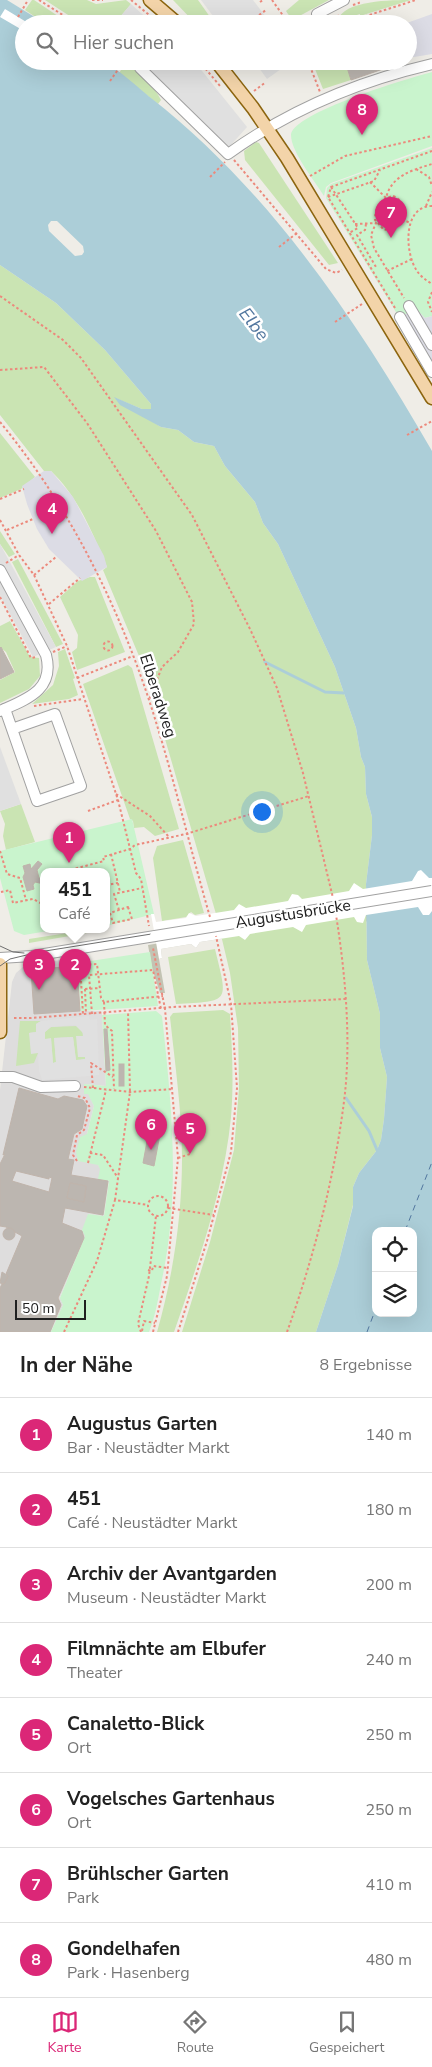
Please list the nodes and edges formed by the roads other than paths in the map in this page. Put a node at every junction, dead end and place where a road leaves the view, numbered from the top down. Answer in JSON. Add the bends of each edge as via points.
{"nodes":[{"id":1,"x":150,"y":0,"type":"edge"},
{"id":2,"x":344,"y":0,"type":"edge"},
{"id":3,"x":318,"y":14,"type":"dead end"},
{"id":4,"x":168,"y":15,"type":"edge"},
{"id":5,"x":432,"y":64,"type":"edge"},
{"id":6,"x":417,"y":68,"type":"edge"},
{"id":7,"x":142,"y":70,"type":"edge"},
{"id":8,"x":223,"y":70,"type":"edge"},
{"id":9,"x":410,"y":70,"type":"edge"},
{"id":10,"x":268,"y":128,"type":"junction"},
{"id":11,"x":409,"y":306,"type":"road end"},
{"id":12,"x":400,"y":316,"type":"road end"},
{"id":13,"x":432,"y":345,"type":"edge"},
{"id":14,"x":432,"y":372,"type":"edge"},
{"id":15,"x":432,"y":398,"type":"edge"},
{"id":16,"x":0,"y":570,"type":"edge"},
{"id":17,"x":2,"y":710,"type":"edge"},
{"id":18,"x":12,"y":729,"type":"junction"},
{"id":19,"x":432,"y":891,"type":"edge"},
{"id":20,"x":0,"y":958,"type":"edge"},
{"id":21,"x":0,"y":964,"type":"edge"},
{"id":22,"x":0,"y":1032,"type":"edge"},
{"id":23,"x":0,"y":1077,"type":"edge"},
{"id":24,"x":77,"y":1089,"type":"road end"}],
"edges":[{"from":1,"to":4,"type":"main road"},
{"from":2,"to":3,"type":"street"},
{"from":5,"to":6,"type":"street"},
{"from":7,"to":10,"type":"street","via":[[228,154]]},
{"from":8,"to":10,"type":"main road"},
{"from":9,"to":10,"type":"street","via":[[320,100]]},
{"from":10,"to":15,"type":"main road"},
{"from":11,"to":13,"type":"street"},
{"from":12,"to":14,"type":"street"},
{"from":16,"to":17,"type":"street","via":[[48,664],[47,680],[39,690]]},
{"from":17,"to":18,"type":"street"},
{"from":18,"to":18,"type":"street","via":[[55,714],[80,786],[38,801]]},
{"from":19,"to":20,"type":"street","name":"Augustusbrücke","bridge":true,"via":[[32,956]]},
{"from":21,"to":22,"type":"main road"},
{"from":23,"to":24,"type":"street","via":[[13,1077],[41,1087]]}]}
